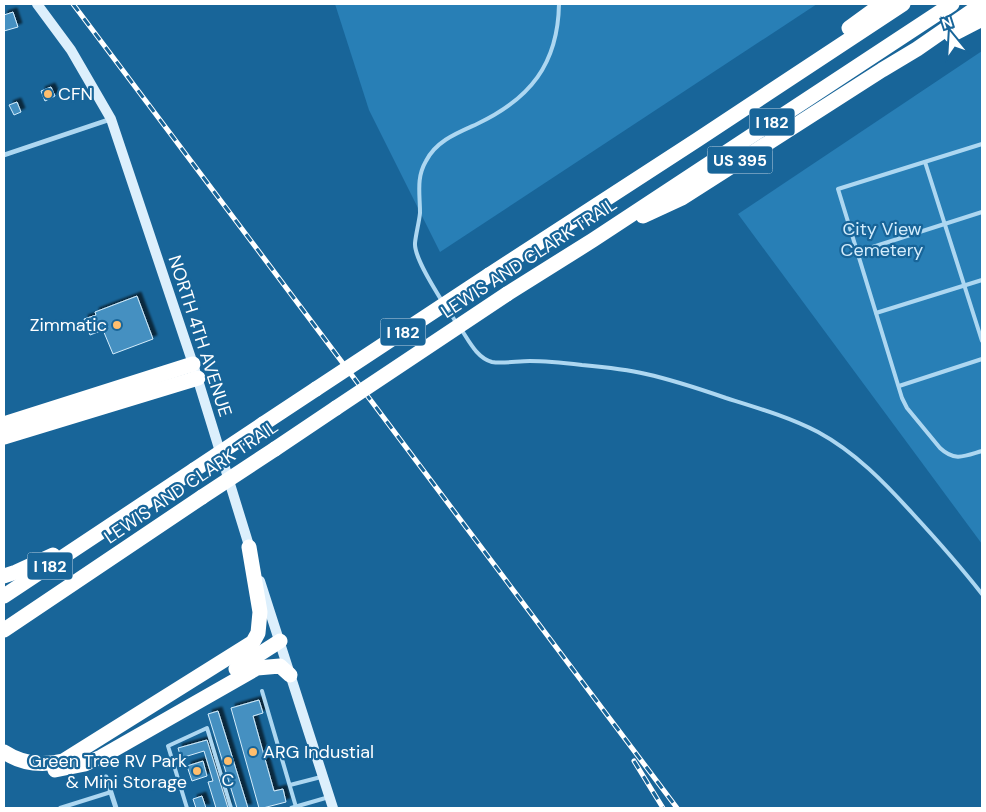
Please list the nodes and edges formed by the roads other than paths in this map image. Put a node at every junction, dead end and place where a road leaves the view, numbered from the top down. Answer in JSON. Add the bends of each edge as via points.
{"nodes":[{"id":1,"x":37,"y":4,"type":"edge"},
{"id":2,"x":559,"y":4,"type":"edge"},
{"id":3,"x":882,"y":4,"type":"edge"},
{"id":4,"x":903,"y":4,"type":"edge"},
{"id":5,"x":952,"y":4,"type":"edge"},
{"id":6,"x":982,"y":4,"type":"edge"},
{"id":7,"x":982,"y":19,"type":"edge"},
{"id":8,"x":917,"y":49,"type":"junction"},
{"id":9,"x":111,"y":119,"type":"junction"},
{"id":10,"x":697,"y":140,"type":"junction"},
{"id":11,"x":982,"y":144,"type":"edge"},
{"id":12,"x":4,"y":155,"type":"edge"},
{"id":13,"x":925,"y":162,"type":"junction"},
{"id":14,"x":982,"y":212,"type":"edge"},
{"id":15,"x":945,"y":224,"type":"junction"},
{"id":16,"x":593,"y":240,"type":"junction"},
{"id":17,"x":857,"y":252,"type":"junction"},
{"id":18,"x":982,"y":280,"type":"edge"},
{"id":19,"x":965,"y":285,"type":"junction"},
{"id":20,"x":876,"y":313,"type":"junction"},
{"id":21,"x":982,"y":340,"type":"edge"},
{"id":22,"x":982,"y":359,"type":"edge"},
{"id":23,"x":196,"y":371,"type":"junction"},
{"id":24,"x":899,"y":386,"type":"junction"},
{"id":25,"x":4,"y":424,"type":"edge"},
{"id":26,"x":4,"y":437,"type":"edge"},
{"id":27,"x":982,"y":451,"type":"edge"},
{"id":28,"x":95,"y":536,"type":"junction"},
{"id":29,"x":249,"y":547,"type":"junction"},
{"id":30,"x":4,"y":576,"type":"edge"},
{"id":31,"x":982,"y":594,"type":"edge"},
{"id":32,"x":4,"y":596,"type":"edge"},
{"id":33,"x":53,"y":596,"type":"junction"},
{"id":34,"x":4,"y":630,"type":"edge"},
{"id":35,"x":4,"y":640,"type":"edge"},
{"id":36,"x":280,"y":641,"type":"junction"},
{"id":37,"x":252,"y":642,"type":"junction"},
{"id":38,"x":290,"y":675,"type":"junction"},
{"id":39,"x":262,"y":691,"type":"dead end"},
{"id":40,"x":4,"y":752,"type":"edge"},
{"id":41,"x":101,"y":757,"type":"junction"},
{"id":42,"x":4,"y":764,"type":"edge"},
{"id":43,"x":323,"y":776,"type":"junction"},
{"id":44,"x":106,"y":777,"type":"dead end"},
{"id":45,"x":290,"y":785,"type":"junction"},
{"id":46,"x":111,"y":792,"type":"junction"},
{"id":47,"x":329,"y":797,"type":"junction"},
{"id":48,"x":60,"y":808,"type":"edge"},
{"id":49,"x":116,"y":808,"type":"edge"},
{"id":50,"x":187,"y":808,"type":"edge"},
{"id":51,"x":231,"y":808,"type":"edge"},
{"id":52,"x":294,"y":808,"type":"edge"},
{"id":53,"x":333,"y":808,"type":"edge"}],
"edges":[{"from":1,"to":9,"type":"main road","name":"NORTH 4TH AVENUE","via":[[71,50]]},
{"from":2,"to":31,"type":"lane","via":[[555,38],[546,63],[533,83],[501,111],[440,143],[425,162],[419,177],[420,219],[416,252],[438,294],[471,344],[483,357],[494,362],[557,362],[653,376],[769,412],[812,429],[846,450],[881,481]]},
{"from":3,"to":10,"type":"highway","number":"US 395"},
{"from":4,"to":10,"type":"highway","name":"LEWIS AND CLARK TRAIL","number":"I 182"},
{"from":5,"to":16,"type":"highway","name":"LEWIS AND CLARK TRAIL","number":"I 182"},
{"from":6,"to":8,"type":"highway","number":"US 395"},
{"from":7,"to":8,"type":"highway"},
{"from":8,"to":16,"type":"highway","number":"US 395","via":[[682,198]]},
{"from":9,"to":12,"type":"street"},
{"from":9,"to":23,"type":"main road","name":"NORTH 4TH AVENUE"},
{"from":10,"to":28,"type":"highway","name":"LEWIS AND CLARK TRAIL","number":"I 182","bridge":true},
{"from":11,"to":13,"type":"lane"},
{"from":13,"to":15,"type":"lane"},
{"from":13,"to":17,"type":"lane","via":[[838,189]]},
{"from":14,"to":15,"type":"lane"},
{"from":15,"to":17,"type":"lane"},
{"from":15,"to":19,"type":"lane"},
{"from":16,"to":33,"type":"highway","name":"LEWIS AND CLARK TRAIL","number":"I 182","bridge":true},
{"from":17,"to":20,"type":"lane"},
{"from":18,"to":19,"type":"lane"},
{"from":19,"to":20,"type":"lane"},
{"from":19,"to":21,"type":"lane"},
{"from":20,"to":24,"type":"lane"},
{"from":22,"to":24,"type":"lane"},
{"from":23,"to":25,"type":"highway"},
{"from":23,"to":26,"type":"highway"},
{"from":23,"to":29,"type":"main road","name":"NORTH 4TH AVENUE"},
{"from":24,"to":27,"type":"lane","via":[[907,408],[946,454],[962,456]]},
{"from":28,"to":30,"type":"highway"},
{"from":28,"to":32,"type":"highway","name":"LEWIS AND CLARK TRAIL","number":"I 182"},
{"from":29,"to":36,"type":"main road","name":"NORTH 4TH AVENUE"},
{"from":29,"to":37,"type":"highway","via":[[260,612],[258,633]]},
{"from":33,"to":34,"type":"highway","name":"LEWIS AND CLARK TRAIL","number":"I 182"},
{"from":33,"to":35,"type":"highway"},
{"from":36,"to":37,"type":"highway"},
{"from":36,"to":38,"type":"main road","name":"NORTH 4TH AVENUE"},
{"from":36,"to":41,"type":"highway"},
{"from":37,"to":40,"type":"highway","via":[[63,761],[35,764]]},
{"from":38,"to":41,"type":"highway","via":[[280,666],[257,668]]},
{"from":38,"to":43,"type":"main road","name":"NORTH 4TH AVENUE"},
{"from":39,"to":45,"type":"lane"},
{"from":41,"to":42,"type":"highway","via":[[85,764],[52,770]]},
{"from":43,"to":45,"type":"lane"},
{"from":43,"to":47,"type":"main road","name":"NORTH 4TH AVENUE"},
{"from":44,"to":46,"type":"street"},
{"from":45,"to":52,"type":"lane"},
{"from":46,"to":48,"type":"lane"},
{"from":46,"to":49,"type":"street"},
{"from":47,"to":52,"type":"lane"},
{"from":47,"to":53,"type":"main road","name":"NORTH 4TH AVENUE"},
{"from":50,"to":51,"type":"lane","via":[[168,746],[206,728]]}]}
